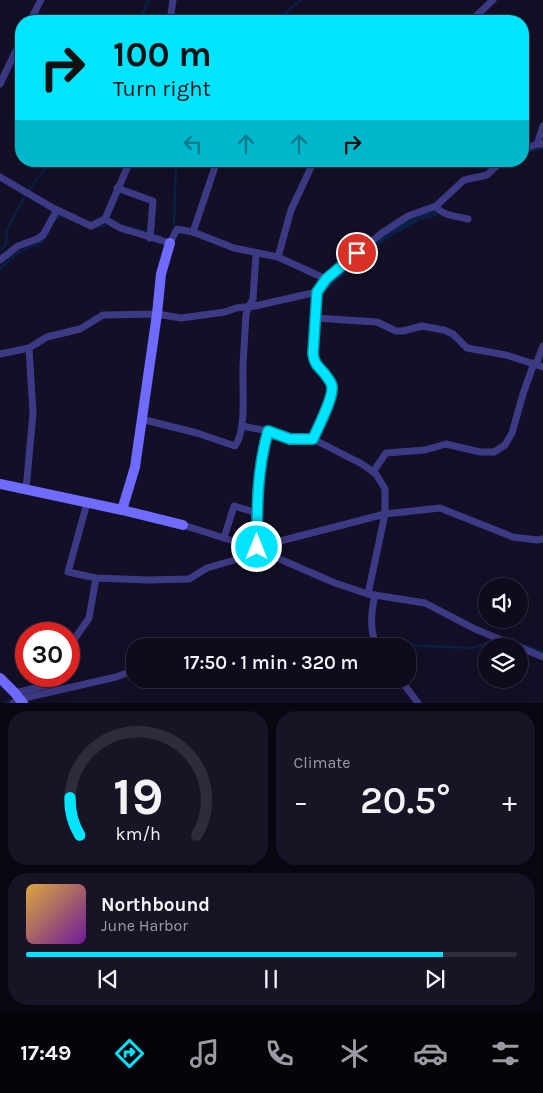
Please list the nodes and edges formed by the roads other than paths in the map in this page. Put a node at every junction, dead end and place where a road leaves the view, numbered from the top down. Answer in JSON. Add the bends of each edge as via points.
{"nodes":[{"id":1,"x":41,"y":0,"type":"edge"},
{"id":2,"x":173,"y":0,"type":"edge"},
{"id":3,"x":493,"y":0,"type":"edge"},
{"id":4,"x":33,"y":15,"type":"edge"},
{"id":5,"x":171,"y":15,"type":"edge"},
{"id":6,"x":477,"y":15,"type":"edge"},
{"id":7,"x":15,"y":53,"type":"edge"},
{"id":8,"x":0,"y":84,"type":"edge"},
{"id":9,"x":543,"y":126,"type":"edge"},
{"id":10,"x":540,"y":144,"type":"edge"},
{"id":11,"x":127,"y":167,"type":"edge"},
{"id":12,"x":215,"y":167,"type":"edge"},
{"id":13,"x":311,"y":167,"type":"edge"},
{"id":14,"x":495,"y":167,"type":"edge"},
{"id":15,"x":0,"y":177,"type":"edge"},
{"id":16,"x":117,"y":188,"type":"junction"},
{"id":17,"x":436,"y":206,"type":"junction"},
{"id":18,"x":57,"y":210,"type":"junction"},
{"id":19,"x":105,"y":219,"type":"junction"},
{"id":20,"x":468,"y":219,"type":"dead end"},
{"id":21,"x":193,"y":232,"type":"junction"},
{"id":22,"x":150,"y":238,"type":"junction"},
{"id":23,"x":170,"y":244,"type":"junction"},
{"id":24,"x":256,"y":254,"type":"junction"},
{"id":25,"x":278,"y":257,"type":"junction"},
{"id":26,"x":0,"y":260,"type":"edge"},
{"id":27,"x":326,"y":279,"type":"junction"},
{"id":28,"x":317,"y":292,"type":"junction"},
{"id":29,"x":248,"y":306,"type":"junction"},
{"id":30,"x":157,"y":314,"type":"junction"},
{"id":31,"x":315,"y":318,"type":"junction"},
{"id":32,"x":543,"y":346,"type":"edge"},
{"id":33,"x":29,"y":348,"type":"junction"},
{"id":34,"x":0,"y":354,"type":"edge"},
{"id":35,"x":537,"y":365,"type":"edge"},
{"id":36,"x":141,"y":419,"type":"junction"},
{"id":37,"x":242,"y":426,"type":"junction"},
{"id":38,"x":268,"y":431,"type":"junction"},
{"id":39,"x":313,"y":439,"type":"junction"},
{"id":40,"x":373,"y":472,"type":"junction"},
{"id":41,"x":0,"y":484,"type":"edge"},
{"id":42,"x":26,"y":490,"type":"junction"},
{"id":43,"x":86,"y":503,"type":"junction"},
{"id":44,"x":122,"y":510,"type":"junction"},
{"id":45,"x":257,"y":513,"type":"junction"},
{"id":46,"x":385,"y":514,"type":"junction"},
{"id":47,"x":183,"y":525,"type":"joint"},
{"id":48,"x":224,"y":538,"type":"junction"},
{"id":49,"x":543,"y":540,"type":"edge"},
{"id":50,"x":249,"y":546,"type":"junction"},
{"id":51,"x":257,"y":547,"type":"junction"},
{"id":52,"x":96,"y":578,"type":"junction"},
{"id":53,"x":372,"y":595,"type":"junction"},
{"id":54,"x":80,"y":631,"type":"edge"},
{"id":55,"x":374,"y":638,"type":"edge"},
{"id":56,"x":496,"y":638,"type":"edge"},
{"id":57,"x":528,"y":651,"type":"edge"},
{"id":58,"x":543,"y":657,"type":"edge"},
{"id":59,"x":126,"y":673,"type":"edge"},
{"id":60,"x":0,"y":678,"type":"edge"},
{"id":61,"x":46,"y":687,"type":"edge"},
{"id":62,"x":407,"y":688,"type":"edge"},
{"id":63,"x":18,"y":700,"type":"edge"},
{"id":64,"x":418,"y":703,"type":"edge"}],
"edges":[{"from":1,"to":4,"type":"street"},
{"from":2,"to":5,"type":"street"},
{"from":3,"to":6,"type":"street"},
{"from":7,"to":8,"type":"street"},
{"from":9,"to":10,"type":"street"},
{"from":11,"to":16,"type":"street"},
{"from":12,"to":21,"type":"street"},
{"from":13,"to":25,"type":"street","via":[[290,210]]},
{"from":14,"to":17,"type":"street","via":[[487,174],[464,180]]},
{"from":15,"to":18,"type":"street"},
{"from":16,"to":19,"type":"street"},
{"from":16,"to":22,"type":"street","via":[[153,201]]},
{"from":17,"to":20,"type":"street","via":[[443,213]]},
{"from":17,"to":27,"type":"street","via":[[408,216],[382,233]]},
{"from":18,"to":19,"type":"street","via":[[91,226]]},
{"from":18,"to":26,"type":"street","via":[[43,235],[18,246]]},
{"from":19,"to":22,"type":"street"},
{"from":21,"to":23,"type":"street","via":[[177,229]]},
{"from":21,"to":24,"type":"street"},
{"from":22,"to":23,"type":"street"},
{"from":23,"to":30,"type":"street"},
{"from":24,"to":25,"type":"street"},
{"from":24,"to":29,"type":"street","via":[[253,299]]},
{"from":25,"to":27,"type":"street"},
{"from":27,"to":28,"type":"street"},
{"from":28,"to":29,"type":"street"},
{"from":28,"to":31,"type":"street"},
{"from":29,"to":30,"type":"street","via":[[181,318]]},
{"from":29,"to":37,"type":"street"},
{"from":30,"to":33,"type":"street","via":[[103,315],[80,329],[47,337]]},
{"from":30,"to":36,"type":"street"},
{"from":31,"to":35,"type":"street","via":[[377,322],[396,331],[422,326],[444,330],[467,348]]},
{"from":31,"to":39,"type":"street","via":[[314,362],[333,386]]},
{"from":32,"to":35,"type":"street"},
{"from":33,"to":34,"type":"street"},
{"from":33,"to":42,"type":"street","via":[[33,413]]},
{"from":35,"to":40,"type":"street","via":[[505,445],[494,452],[446,444],[425,450],[386,453]]},
{"from":36,"to":37,"type":"street","via":[[235,446]]},
{"from":36,"to":44,"type":"street","via":[[135,467]]},
{"from":37,"to":38,"type":"street"},
{"from":38,"to":39,"type":"street","via":[[290,439]]},
{"from":38,"to":45,"type":"street","via":[[260,465]]},
{"from":39,"to":40,"type":"street"},
{"from":40,"to":46,"type":"street","via":[[385,489]]},
{"from":41,"to":42,"type":"street"},
{"from":42,"to":43,"type":"street"},
{"from":43,"to":44,"type":"street"},
{"from":43,"to":52,"type":"street","via":[[68,572]]},
{"from":44,"to":47,"type":"street"},
{"from":45,"to":48,"type":"street","via":[[234,506]]},
{"from":45,"to":51,"type":"street"},
{"from":46,"to":49,"type":"street","via":[[440,508],[513,537]]},
{"from":46,"to":51,"type":"street"},
{"from":46,"to":53,"type":"street"},
{"from":47,"to":48,"type":"street"},
{"from":48,"to":50,"type":"street"},
{"from":50,"to":51,"type":"street"},
{"from":50,"to":52,"type":"street","via":[[238,559],[207,568],[189,579]]},
{"from":51,"to":53,"type":"street","via":[[335,583]]},
{"from":52,"to":54,"type":"street","via":[[89,618]]},
{"from":53,"to":55,"type":"street"},
{"from":53,"to":56,"type":"street","via":[[426,603]]},
{"from":57,"to":58,"type":"street"},
{"from":59,"to":63,"type":"street"},
{"from":60,"to":63,"type":"street"},
{"from":61,"to":63,"type":"street"},
{"from":62,"to":64,"type":"street"}]}
